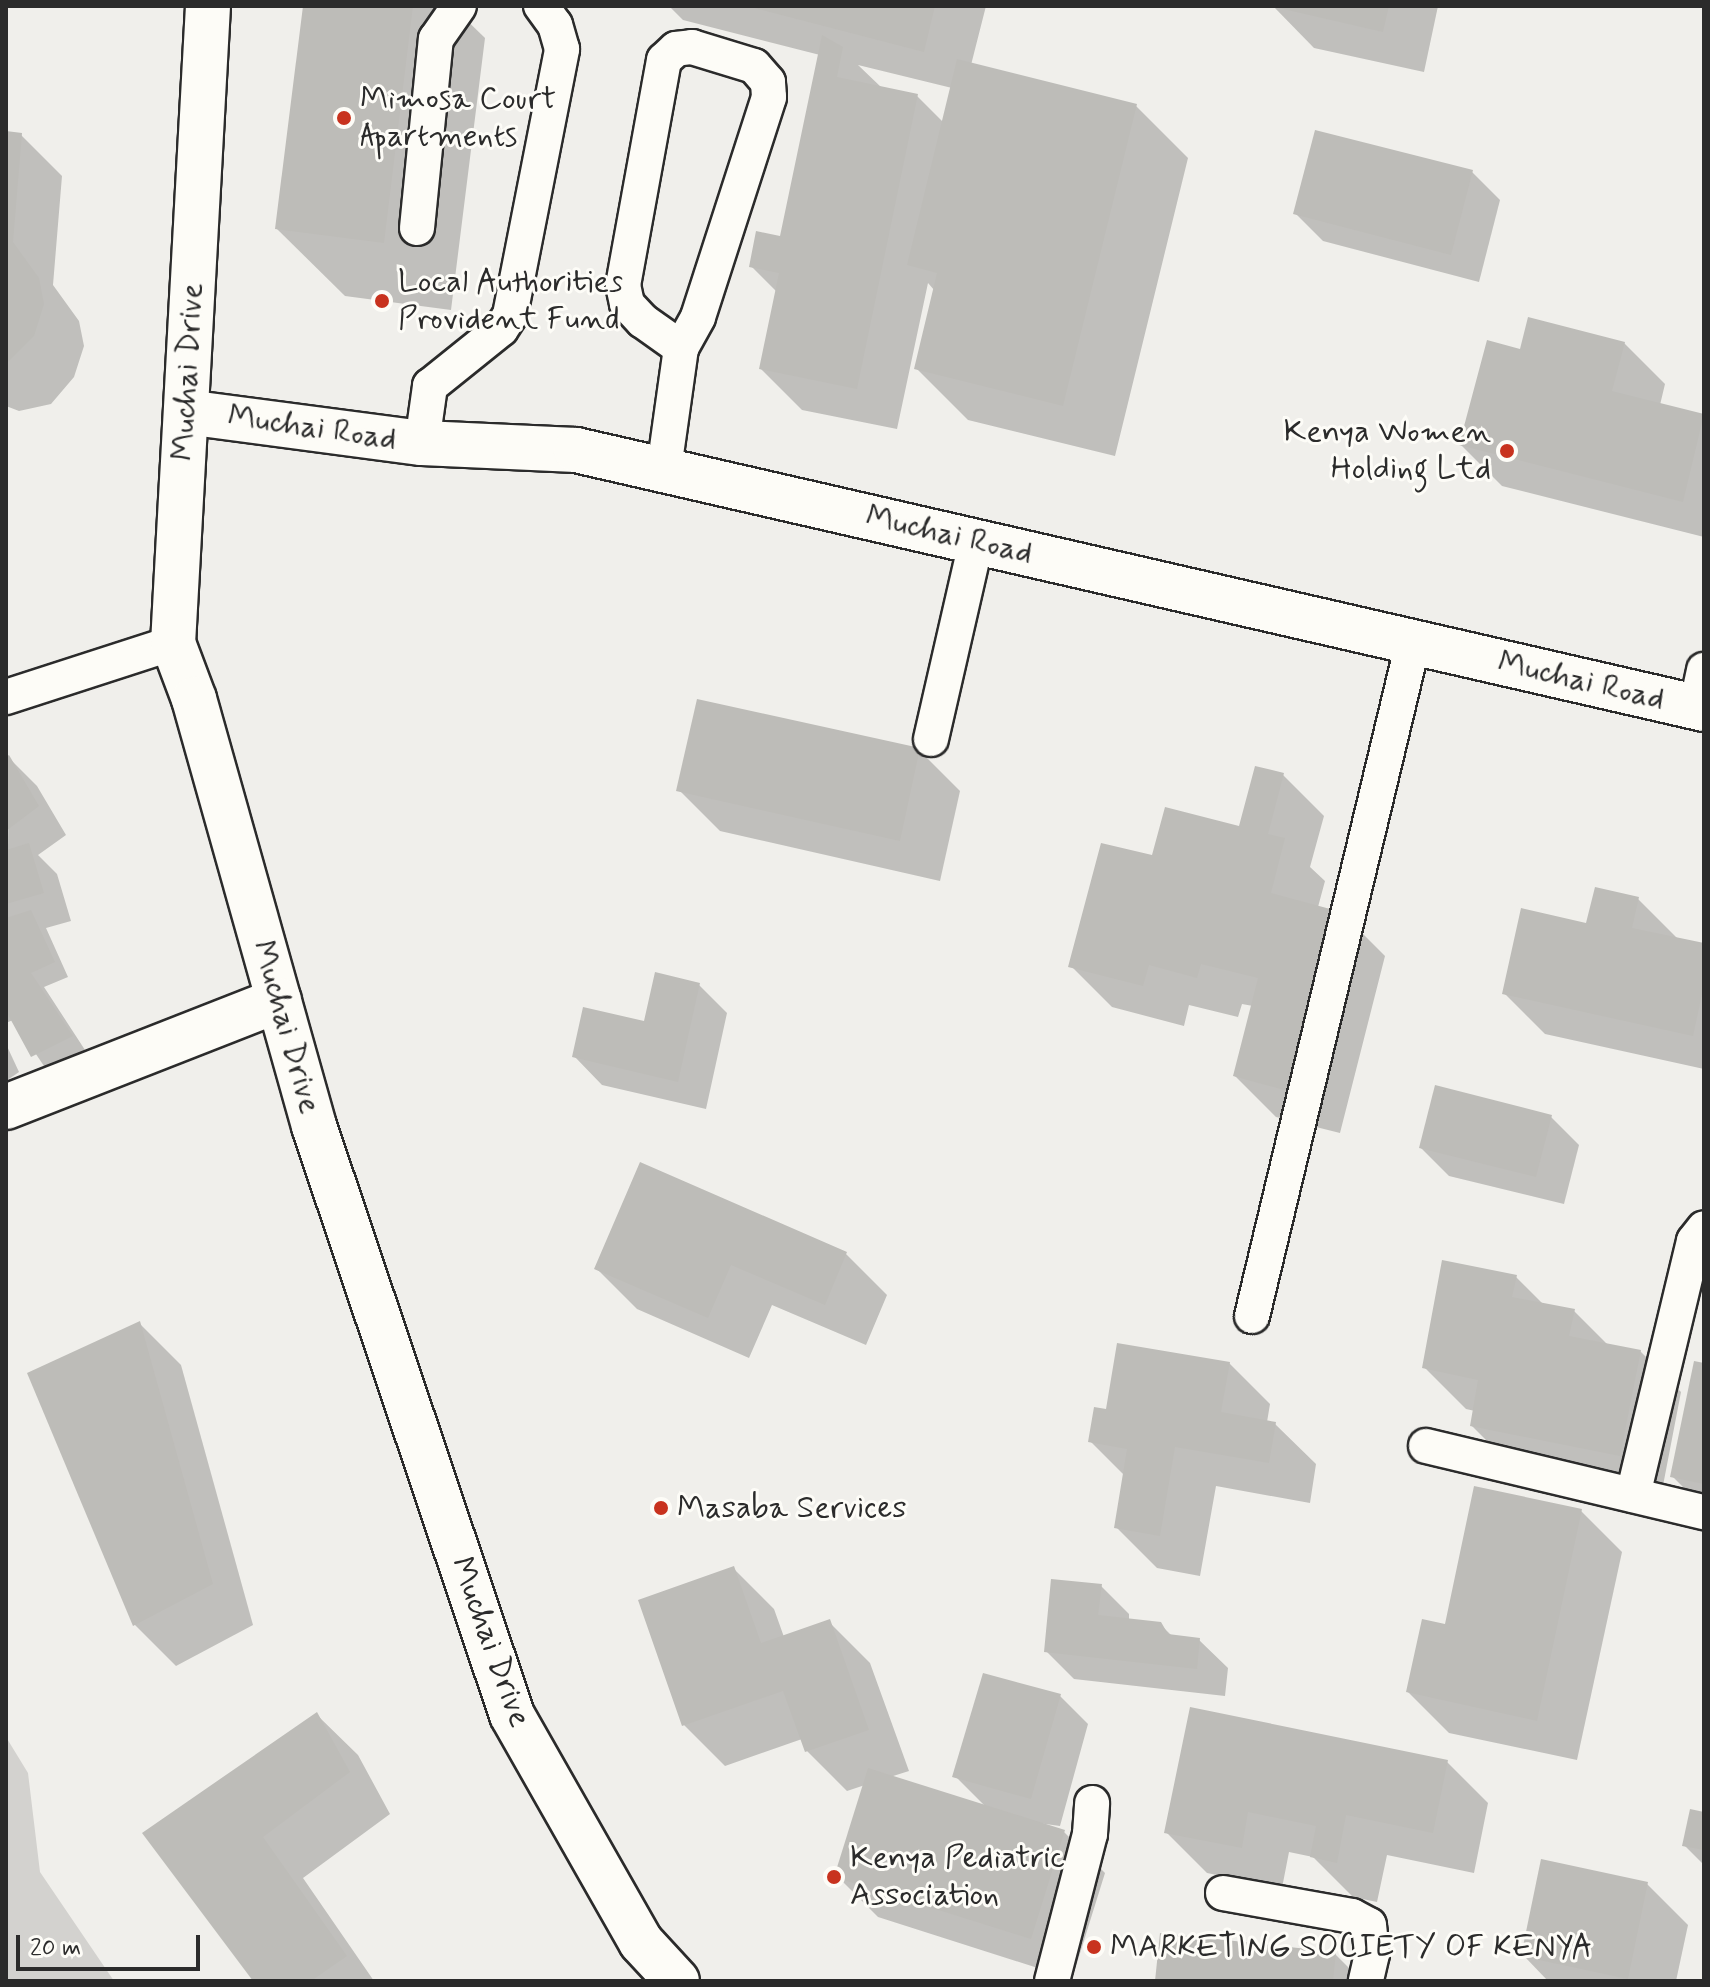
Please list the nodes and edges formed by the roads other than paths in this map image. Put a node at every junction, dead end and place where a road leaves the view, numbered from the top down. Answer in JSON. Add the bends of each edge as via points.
{"nodes":[{"id":1,"x":208,"y":6,"type":"edge"},
{"id":2,"x":459,"y":6,"type":"edge"},
{"id":3,"x":541,"y":6,"type":"edge"},
{"id":4,"x":417,"y":228,"type":"dead end"},
{"id":5,"x":681,"y":348,"type":"junction"},
{"id":6,"x":186,"y":412,"type":"junction"},
{"id":7,"x":422,"y":443,"type":"junction"},
{"id":8,"x":664,"y":469,"type":"junction"},
{"id":9,"x":976,"y":542,"type":"junction"},
{"id":10,"x":173,"y":643,"type":"junction"},
{"id":11,"x":1413,"y":643,"type":"junction"},
{"id":12,"x":1701,"y":696,"type":"edge"},
{"id":13,"x":6,"y":697,"type":"edge"},
{"id":14,"x":931,"y":739,"type":"dead end"},
{"id":15,"x":279,"y":1000,"type":"junction"},
{"id":16,"x":6,"y":1107,"type":"edge"},
{"id":17,"x":1704,"y":1228,"type":"edge"},
{"id":18,"x":1252,"y":1316,"type":"dead end"},
{"id":19,"x":1426,"y":1446,"type":"dead end"},
{"id":20,"x":1633,"y":1495,"type":"junction"},
{"id":21,"x":1704,"y":1512,"type":"edge"},
{"id":22,"x":1092,"y":1803,"type":"dead end"},
{"id":23,"x":1223,"y":1893,"type":"dead end"},
{"id":24,"x":677,"y":1981,"type":"edge"},
{"id":25,"x":1052,"y":1981,"type":"edge"},
{"id":26,"x":1366,"y":1981,"type":"edge"}],
"edges":[{"from":1,"to":6,"type":"street","name":"Muchai Drive"},
{"from":2,"to":4,"type":"lane","via":[[436,39]]},
{"from":3,"to":7,"type":"lane","via":[[555,25],[562,49],[510,315],[501,329],[430,386]]},
{"from":5,"to":5,"type":"lane","via":[[698,317],[769,97],[768,82],[754,66],[692,47],[676,49],[664,60],[623,285],[627,304]]},
{"from":5,"to":8,"type":"lane"},
{"from":6,"to":7,"type":"street","name":"Muchai Road"},
{"from":6,"to":10,"type":"street","name":"Muchai Drive"},
{"from":7,"to":8,"type":"street","name":"Muchai Road","via":[[576,450]]},
{"from":8,"to":9,"type":"street","name":"Muchai Road"},
{"from":9,"to":11,"type":"street","name":"Muchai Road"},
{"from":9,"to":14,"type":"lane"},
{"from":10,"to":13,"type":"lane"},
{"from":10,"to":15,"type":"street","name":"Muchai Drive","via":[[194,699]]},
{"from":11,"to":12,"type":"street","name":"Muchai Road"},
{"from":11,"to":18,"type":"lane"},
{"from":15,"to":16,"type":"street"},
{"from":15,"to":24,"type":"street","name":"Muchai Drive","via":[[314,1126],[512,1715],[641,1942]]},
{"from":17,"to":20,"type":"lane","via":[[1694,1241]]},
{"from":19,"to":20,"type":"lane"},
{"from":20,"to":21,"type":"lane"},
{"from":22,"to":25,"type":"lane","via":[[1090,1834]]},
{"from":23,"to":26,"type":"lane","via":[[1352,1916],[1369,1925],[1372,1954]]}]}
